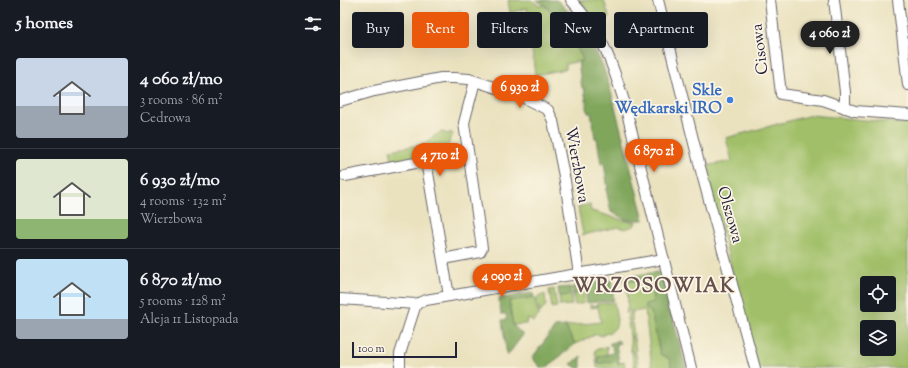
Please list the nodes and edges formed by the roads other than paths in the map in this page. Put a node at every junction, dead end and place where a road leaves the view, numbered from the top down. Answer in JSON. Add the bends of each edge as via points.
{"nodes":[{"id":1,"x":572,"y":0,"type":"edge"},
{"id":2,"x":658,"y":0,"type":"edge"},
{"id":3,"x":770,"y":0,"type":"edge"},
{"id":4,"x":834,"y":0,"type":"edge"},
{"id":5,"x":901,"y":1,"type":"edge"},
{"id":6,"x":475,"y":81,"type":"junction"},
{"id":7,"x":908,"y":85,"type":"edge"},
{"id":8,"x":340,"y":101,"type":"edge"},
{"id":9,"x":846,"y":108,"type":"junction"},
{"id":10,"x":908,"y":115,"type":"edge"},
{"id":11,"x":345,"y":176,"type":"dead end"},
{"id":12,"x":443,"y":259,"type":"junction"},
{"id":13,"x":664,"y":259,"type":"junction"},
{"id":14,"x":579,"y":274,"type":"junction"},
{"id":15,"x":450,"y":296,"type":"junction"},
{"id":16,"x":340,"y":299,"type":"edge"},
{"id":17,"x":416,"y":304,"type":"junction"},
{"id":18,"x":400,"y":368,"type":"edge"},
{"id":19,"x":691,"y":368,"type":"edge"},
{"id":20,"x":755,"y":368,"type":"edge"}],
"edges":[{"from":1,"to":13,"type":"street","via":[[602,39],[612,62]]},
{"from":2,"to":20,"type":"street","name":"Olszowa"},
{"from":3,"to":9,"type":"street","name":"Cisowa","via":[[781,94],[823,100]]},
{"from":4,"to":9,"type":"street"},
{"from":5,"to":7,"type":"street"},
{"from":6,"to":8,"type":"street","name":"Wierzbowa","via":[[441,78],[374,90]]},
{"from":6,"to":12,"type":"street","via":[[464,123],[482,248],[480,252]]},
{"from":6,"to":14,"type":"street","name":"Wierzbowa","via":[[518,95],[548,110],[553,121],[565,181]]},
{"from":9,"to":10,"type":"street"},
{"from":11,"to":12,"type":"street","via":[[426,161]]},
{"from":12,"to":15,"type":"street"},
{"from":13,"to":14,"type":"street"},
{"from":13,"to":19,"type":"street"},
{"from":14,"to":15,"type":"street"},
{"from":15,"to":17,"type":"street"},
{"from":16,"to":17,"type":"street"},
{"from":17,"to":18,"type":"street","via":[[400,354]]}]}
